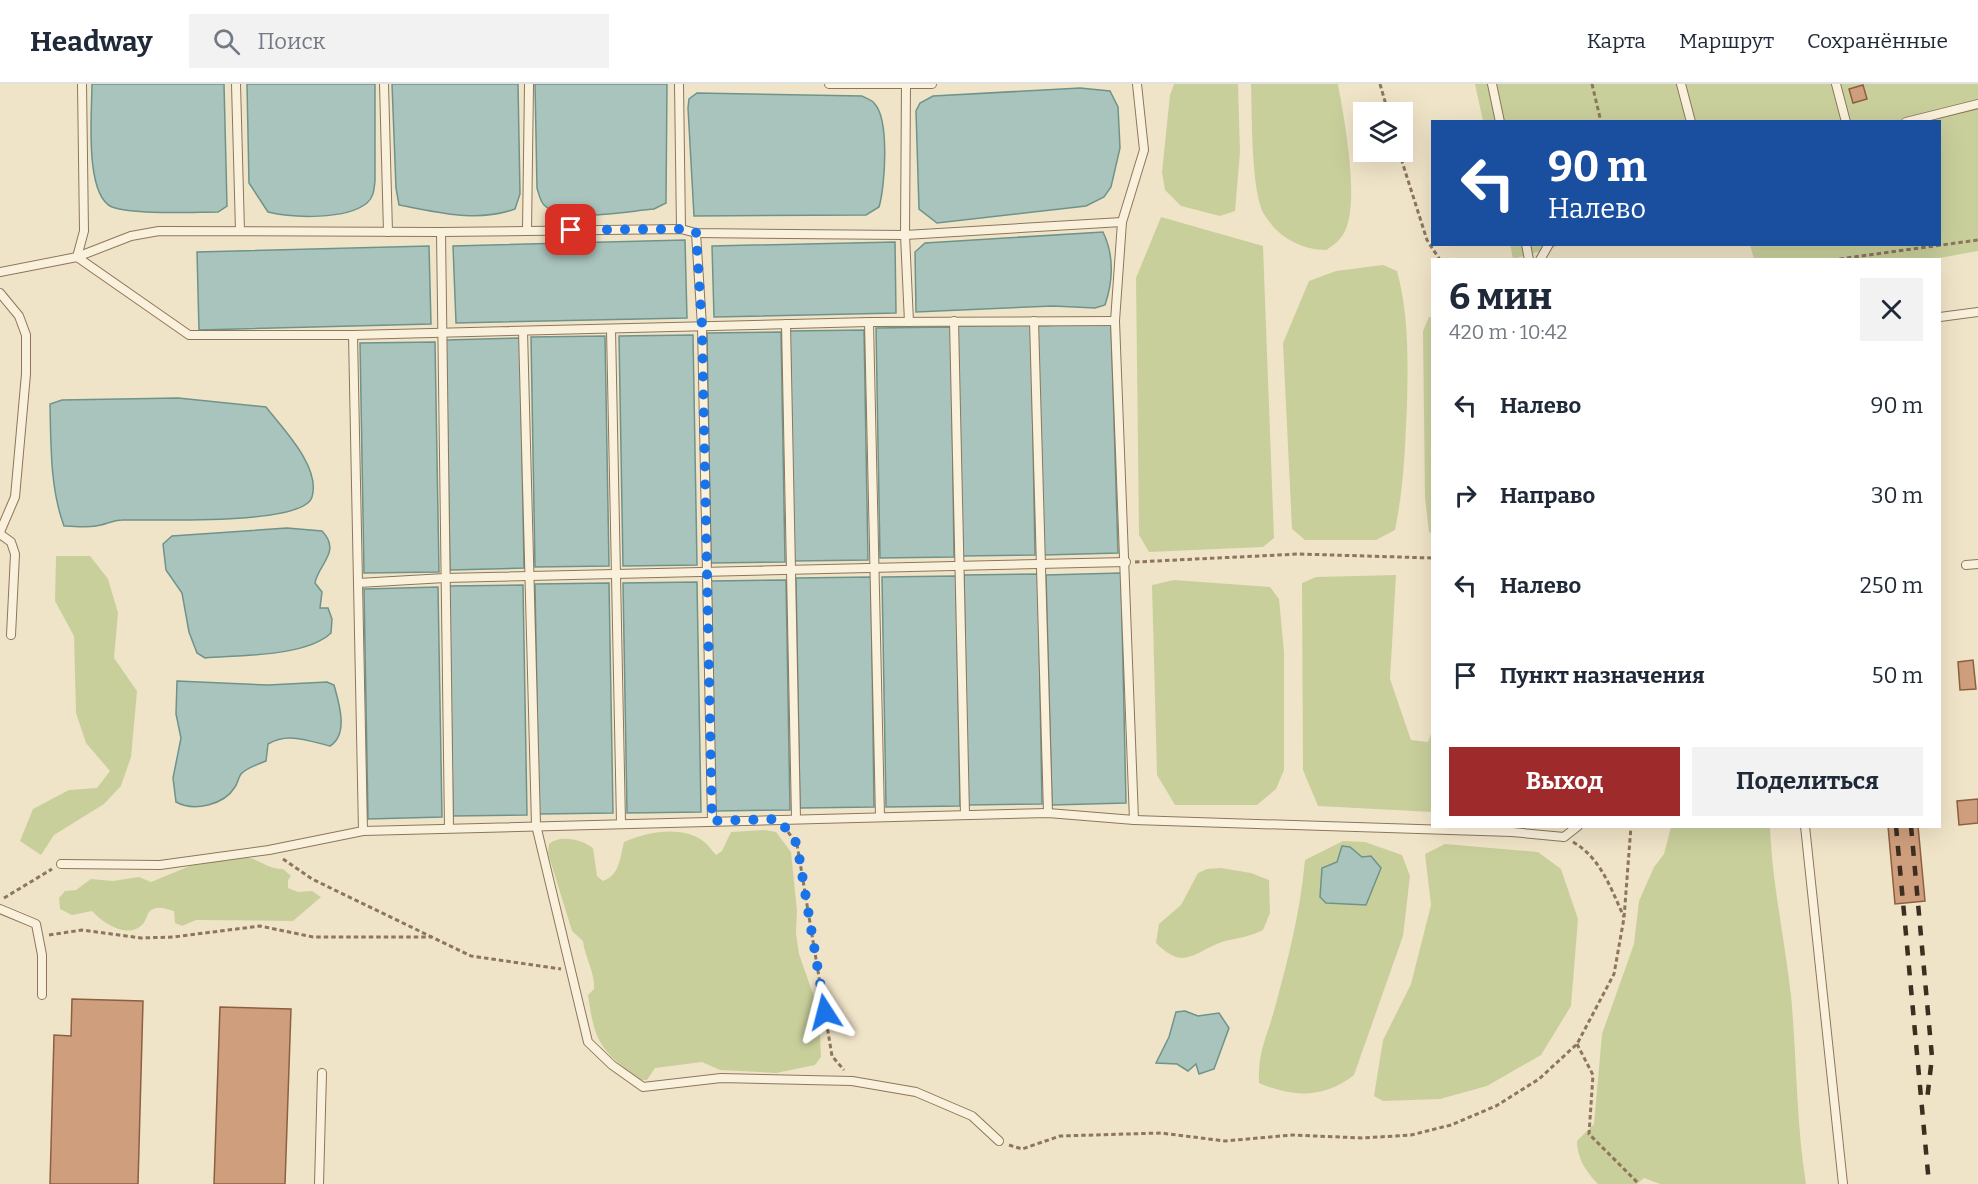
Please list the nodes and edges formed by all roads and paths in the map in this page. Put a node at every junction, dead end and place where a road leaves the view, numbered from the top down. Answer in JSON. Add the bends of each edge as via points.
{"nodes":[{"id":1,"x":82,"y":84,"type":"edge"},
{"id":2,"x":236,"y":84,"type":"edge"},
{"id":3,"x":384,"y":84,"type":"edge"},
{"id":4,"x":529,"y":84,"type":"edge"},
{"id":5,"x":679,"y":84,"type":"edge"},
{"id":6,"x":829,"y":84,"type":"edge"},
{"id":7,"x":906,"y":84,"type":"edge"},
{"id":8,"x":932,"y":84,"type":"edge"},
{"id":9,"x":1137,"y":84,"type":"edge"},
{"id":10,"x":1380,"y":84,"type":"edge"},
{"id":11,"x":1491,"y":84,"type":"edge"},
{"id":12,"x":1592,"y":84,"type":"edge"},
{"id":13,"x":1681,"y":84,"type":"edge"},
{"id":14,"x":1836,"y":84,"type":"edge"},
{"id":15,"x":1385,"y":102,"type":"edge"},
{"id":16,"x":1978,"y":104,"type":"edge"},
{"id":17,"x":1500,"y":120,"type":"edge"},
{"id":18,"x":1601,"y":120,"type":"edge"},
{"id":19,"x":1690,"y":120,"type":"edge"},
{"id":20,"x":1845,"y":120,"type":"edge"},
{"id":21,"x":1914,"y":120,"type":"edge"},
{"id":22,"x":1402,"y":162,"type":"edge"},
{"id":23,"x":1122,"y":222,"type":"junction"},
{"id":24,"x":681,"y":229,"type":"junction"},
{"id":25,"x":240,"y":231,"type":"junction"},
{"id":26,"x":527,"y":231,"type":"junction"},
{"id":27,"x":388,"y":232,"type":"junction"},
{"id":28,"x":441,"y":232,"type":"junction"},
{"id":29,"x":696,"y":232,"type":"junction"},
{"id":30,"x":905,"y":235,"type":"junction"},
{"id":31,"x":1978,"y":240,"type":"edge"},
{"id":32,"x":1431,"y":245,"type":"edge"},
{"id":33,"x":1941,"y":245,"type":"edge"},
{"id":34,"x":1934,"y":246,"type":"edge"},
{"id":35,"x":77,"y":257,"type":"junction"},
{"id":36,"x":1847,"y":258,"type":"edge"},
{"id":37,"x":0,"y":272,"type":"edge"},
{"id":38,"x":0,"y":293,"type":"edge"},
{"id":39,"x":1978,"y":312,"type":"edge"},
{"id":40,"x":1941,"y":317,"type":"edge"},
{"id":41,"x":954,"y":321,"type":"junction"},
{"id":42,"x":1034,"y":321,"type":"junction"},
{"id":43,"x":1115,"y":321,"type":"junction"},
{"id":44,"x":869,"y":322,"type":"junction"},
{"id":45,"x":909,"y":322,"type":"junction"},
{"id":46,"x":786,"y":324,"type":"junction"},
{"id":47,"x":702,"y":326,"type":"junction"},
{"id":48,"x":611,"y":329,"type":"junction"},
{"id":49,"x":522,"y":331,"type":"junction"},
{"id":50,"x":442,"y":333,"type":"junction"},
{"id":51,"x":353,"y":335,"type":"junction"},
{"id":52,"x":0,"y":533,"type":"edge"},
{"id":53,"x":1431,"y":558,"type":"edge"},
{"id":54,"x":1126,"y":562,"type":"junction"},
{"id":55,"x":1978,"y":564,"type":"edge"},
{"id":56,"x":1040,"y":565,"type":"junction"},
{"id":57,"x":1966,"y":566,"type":"dead end"},
{"id":58,"x":959,"y":567,"type":"junction"},
{"id":59,"x":874,"y":569,"type":"junction"},
{"id":60,"x":792,"y":571,"type":"junction"},
{"id":61,"x":706,"y":573,"type":"junction"},
{"id":62,"x":616,"y":575,"type":"junction"},
{"id":63,"x":529,"y":576,"type":"junction"},
{"id":64,"x":445,"y":578,"type":"junction"},
{"id":65,"x":358,"y":584,"type":"junction"},
{"id":66,"x":11,"y":635,"type":"dead end"},
{"id":67,"x":1048,"y":813,"type":"junction"},
{"id":68,"x":965,"y":815,"type":"junction"},
{"id":69,"x":880,"y":817,"type":"junction"},
{"id":70,"x":779,"y":819,"type":"junction"},
{"id":71,"x":796,"y":819,"type":"junction"},
{"id":72,"x":1134,"y":820,"type":"junction"},
{"id":73,"x":712,"y":821,"type":"junction"},
{"id":74,"x":621,"y":823,"type":"junction"},
{"id":75,"x":536,"y":825,"type":"junction"},
{"id":76,"x":449,"y":828,"type":"junction"},
{"id":77,"x":1575,"y":828,"type":"edge"},
{"id":78,"x":1631,"y":828,"type":"edge"},
{"id":79,"x":1805,"y":828,"type":"edge"},
{"id":80,"x":363,"y":831,"type":"junction"},
{"id":81,"x":1564,"y":837,"type":"junction"},
{"id":82,"x":269,"y":850,"type":"junction"},
{"id":83,"x":61,"y":864,"type":"joint"},
{"id":84,"x":0,"y":901,"type":"edge"},
{"id":85,"x":0,"y":909,"type":"edge"},
{"id":86,"x":1624,"y":918,"type":"junction"},
{"id":87,"x":38,"y":937,"type":"junction"},
{"id":88,"x":432,"y":937,"type":"junction"},
{"id":89,"x":572,"y":970,"type":"junction"},
{"id":90,"x":42,"y":995,"type":"dead end"},
{"id":91,"x":1577,"y":1044,"type":"junction"},
{"id":92,"x":322,"y":1073,"type":"dead end"},
{"id":93,"x":852,"y":1081,"type":"junction"},
{"id":94,"x":999,"y":1141,"type":"joint"},
{"id":95,"x":319,"y":1184,"type":"edge"},
{"id":96,"x":1639,"y":1184,"type":"edge"},
{"id":97,"x":1844,"y":1184,"type":"edge"}],
"edges":[{"from":1,"to":35,"type":"lane","via":[[84,231]]},
{"from":2,"to":25,"type":"lane"},
{"from":3,"to":27,"type":"lane"},
{"from":4,"to":26,"type":"lane"},
{"from":5,"to":24,"type":"lane"},
{"from":6,"to":7,"type":"lane"},
{"from":7,"to":8,"type":"lane"},
{"from":7,"to":30,"type":"lane"},
{"from":9,"to":23,"type":"lane","via":[[1144,150]]},
{"from":10,"to":15,"type":"path"},
{"from":11,"to":17,"type":"lane"},
{"from":12,"to":18,"type":"path"},
{"from":13,"to":19,"type":"lane"},
{"from":14,"to":20,"type":"lane"},
{"from":16,"to":21,"type":"lane"},
{"from":22,"to":32,"type":"path"},
{"from":23,"to":30,"type":"lane"},
{"from":23,"to":43,"type":"lane"},
{"from":24,"to":26,"type":"lane"},
{"from":24,"to":29,"type":"lane"},
{"from":25,"to":27,"type":"lane"},
{"from":25,"to":35,"type":"lane","via":[[159,231]]},
{"from":26,"to":28,"type":"lane"},
{"from":27,"to":28,"type":"lane"},
{"from":28,"to":50,"type":"lane"},
{"from":29,"to":30,"type":"lane"},
{"from":29,"to":47,"type":"lane"},
{"from":30,"to":45,"type":"lane"},
{"from":31,"to":33,"type":"path"},
{"from":34,"to":36,"type":"path"},
{"from":35,"to":37,"type":"lane"},
{"from":35,"to":51,"type":"lane","via":[[189,335]]},
{"from":38,"to":52,"type":"lane","via":[[19,316],[26,335],[15,497]]},
{"from":39,"to":40,"type":"lane"},
{"from":41,"to":42,"type":"lane"},
{"from":41,"to":45,"type":"lane"},
{"from":41,"to":58,"type":"lane"},
{"from":42,"to":43,"type":"lane"},
{"from":42,"to":56,"type":"lane"},
{"from":43,"to":54,"type":"lane"},
{"from":44,"to":45,"type":"lane"},
{"from":44,"to":46,"type":"lane"},
{"from":44,"to":59,"type":"lane"},
{"from":46,"to":47,"type":"lane"},
{"from":46,"to":60,"type":"lane"},
{"from":47,"to":48,"type":"lane"},
{"from":47,"to":61,"type":"lane"},
{"from":48,"to":49,"type":"lane"},
{"from":48,"to":62,"type":"lane"},
{"from":49,"to":50,"type":"lane"},
{"from":49,"to":63,"type":"lane"},
{"from":50,"to":51,"type":"lane"},
{"from":50,"to":64,"type":"lane"},
{"from":51,"to":65,"type":"lane"},
{"from":52,"to":66,"type":"lane","via":[[11,542],[15,554]]},
{"from":53,"to":54,"type":"path","via":[[1299,554]]},
{"from":54,"to":56,"type":"lane"},
{"from":54,"to":72,"type":"lane"},
{"from":55,"to":57,"type":"lane"},
{"from":56,"to":58,"type":"lane"},
{"from":56,"to":67,"type":"lane"},
{"from":58,"to":59,"type":"lane"},
{"from":58,"to":68,"type":"lane"},
{"from":59,"to":60,"type":"lane"},
{"from":59,"to":69,"type":"lane"},
{"from":60,"to":61,"type":"lane"},
{"from":60,"to":71,"type":"lane"},
{"from":61,"to":62,"type":"lane"},
{"from":61,"to":73,"type":"lane"},
{"from":62,"to":63,"type":"lane"},
{"from":62,"to":74,"type":"lane"},
{"from":63,"to":64,"type":"lane"},
{"from":63,"to":75,"type":"lane"},
{"from":64,"to":65,"type":"lane"},
{"from":64,"to":76,"type":"lane"},
{"from":65,"to":80,"type":"lane"},
{"from":67,"to":68,"type":"lane"},
{"from":67,"to":72,"type":"lane"},
{"from":68,"to":69,"type":"lane"},
{"from":69,"to":71,"type":"lane"},
{"from":70,"to":71,"type":"lane"},
{"from":70,"to":73,"type":"lane"},
{"from":70,"to":93,"type":"path","via":[[797,844],[832,1056]]},
{"from":72,"to":81,"type":"lane"},
{"from":73,"to":74,"type":"lane"},
{"from":74,"to":75,"type":"lane"},
{"from":75,"to":76,"type":"lane"},
{"from":75,"to":89,"type":"lane"},
{"from":76,"to":80,"type":"lane"},
{"from":77,"to":81,"type":"lane"},
{"from":78,"to":86,"type":"path"},
{"from":79,"to":97,"type":"lane"},
{"from":80,"to":82,"type":"lane"},
{"from":81,"to":86,"type":"path","via":[[1587,850],[1605,874]]},
{"from":82,"to":83,"type":"lane","via":[[160,865]]},
{"from":82,"to":88,"type":"path","via":[[312,879]]},
{"from":83,"to":84,"type":"path"},
{"from":85,"to":87,"type":"lane","via":[[36,924]]},
{"from":86,"to":91,"type":"path","via":[[1614,974]]},
{"from":87,"to":88,"type":"path","via":[[82,930],[141,938],[173,937],[260,926],[313,937]]},
{"from":87,"to":90,"type":"lane"},
{"from":88,"to":89,"type":"path","via":[[471,956]]},
{"from":89,"to":93,"type":"lane","via":[[588,1042],[643,1086],[722,1078]]},
{"from":91,"to":94,"type":"path","via":[[1539,1079],[1496,1106],[1411,1136],[1292,1134],[1226,1141],[1161,1133],[1060,1136],[1022,1149]]},
{"from":91,"to":96,"type":"path","via":[[1593,1075],[1589,1134]]},
{"from":92,"to":95,"type":"lane"},
{"from":93,"to":94,"type":"lane","via":[[916,1092],[972,1116]]}]}
